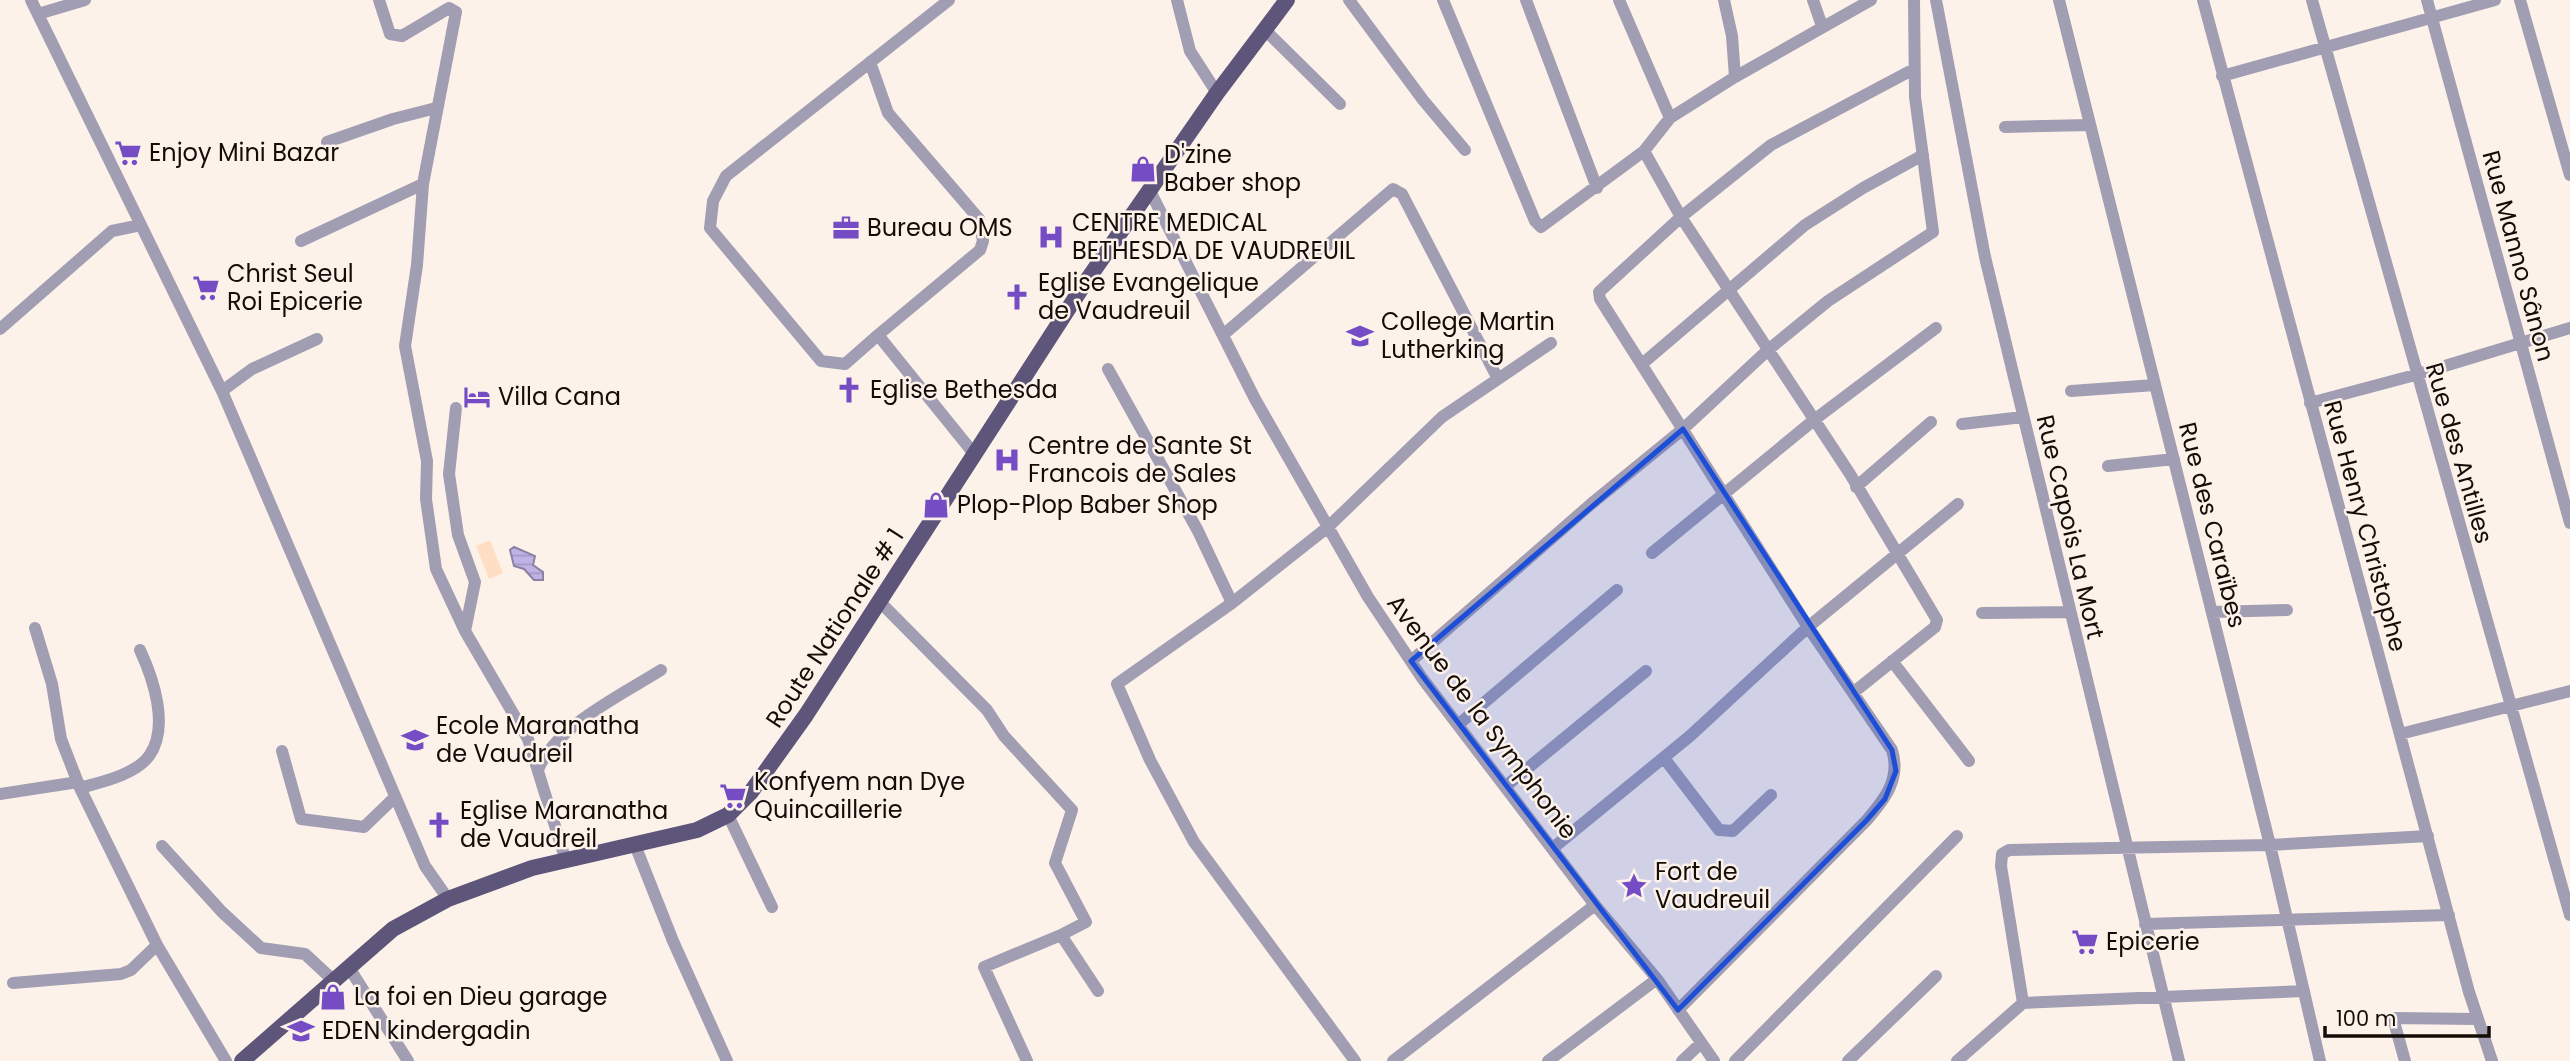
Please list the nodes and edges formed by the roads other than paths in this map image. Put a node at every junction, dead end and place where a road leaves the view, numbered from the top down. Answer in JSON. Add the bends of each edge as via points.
{"nodes":[{"id":1,"x":31,"y":0,"type":"edge"},
{"id":2,"x":85,"y":0,"type":"edge"},
{"id":3,"x":379,"y":0,"type":"edge"},
{"id":4,"x":950,"y":0,"type":"edge"},
{"id":5,"x":1177,"y":0,"type":"edge"},
{"id":6,"x":1287,"y":0,"type":"edge"},
{"id":7,"x":1349,"y":0,"type":"edge"},
{"id":8,"x":1443,"y":0,"type":"edge"},
{"id":9,"x":1526,"y":0,"type":"edge"},
{"id":10,"x":1619,"y":0,"type":"edge"},
{"id":11,"x":1724,"y":0,"type":"edge"},
{"id":12,"x":1812,"y":0,"type":"edge"},
{"id":13,"x":1871,"y":0,"type":"edge"},
{"id":14,"x":1914,"y":0,"type":"edge"},
{"id":15,"x":1936,"y":0,"type":"edge"},
{"id":16,"x":2059,"y":0,"type":"edge"},
{"id":17,"x":2203,"y":0,"type":"edge"},
{"id":18,"x":2312,"y":0,"type":"edge"},
{"id":19,"x":2427,"y":0,"type":"edge"},
{"id":20,"x":2495,"y":0,"type":"edge"},
{"id":21,"x":2520,"y":0,"type":"edge"},
{"id":22,"x":38,"y":14,"type":"junction"},
{"id":23,"x":2432,"y":19,"type":"junction"},
{"id":24,"x":1822,"y":26,"type":"junction"},
{"id":25,"x":1265,"y":30,"type":"junction"},
{"id":26,"x":2325,"y":48,"type":"junction"},
{"id":27,"x":870,"y":62,"type":"junction"},
{"id":28,"x":1914,"y":69,"type":"junction"},
{"id":29,"x":2222,"y":76,"type":"junction"},
{"id":30,"x":1735,"y":77,"type":"junction"},
{"id":31,"x":1217,"y":93,"type":"junction"},
{"id":32,"x":1340,"y":104,"type":"dead end"},
{"id":33,"x":436,"y":108,"type":"junction"},
{"id":34,"x":1670,"y":118,"type":"junction"},
{"id":35,"x":2090,"y":125,"type":"junction"},
{"id":36,"x":2005,"y":127,"type":"dead end"},
{"id":37,"x":327,"y":142,"type":"dead end"},
{"id":38,"x":1465,"y":150,"type":"dead end"},
{"id":39,"x":1644,"y":151,"type":"junction"},
{"id":40,"x":1923,"y":156,"type":"junction"},
{"id":41,"x":2570,"y":175,"type":"edge"},
{"id":42,"x":423,"y":184,"type":"junction"},
{"id":43,"x":1597,"y":188,"type":"junction"},
{"id":44,"x":1150,"y":191,"type":"junction"},
{"id":45,"x":1681,"y":217,"type":"junction"},
{"id":46,"x":141,"y":225,"type":"junction"},
{"id":47,"x":301,"y":241,"type":"dead end"},
{"id":48,"x":1729,"y":290,"type":"junction"},
{"id":49,"x":1936,"y":328,"type":"dead end"},
{"id":50,"x":2570,"y":328,"type":"edge"},
{"id":51,"x":0,"y":329,"type":"edge"},
{"id":52,"x":878,"y":335,"type":"junction"},
{"id":53,"x":1223,"y":335,"type":"junction"},
{"id":54,"x":317,"y":339,"type":"dead end"},
{"id":55,"x":1551,"y":343,"type":"dead end"},
{"id":56,"x":2520,"y":344,"type":"junction"},
{"id":57,"x":1768,"y":350,"type":"junction"},
{"id":58,"x":1642,"y":364,"type":"junction"},
{"id":59,"x":1108,"y":369,"type":"dead end"},
{"id":60,"x":2415,"y":375,"type":"junction"},
{"id":61,"x":1498,"y":379,"type":"junction"},
{"id":62,"x":2155,"y":385,"type":"junction"},
{"id":63,"x":222,"y":391,"type":"junction"},
{"id":64,"x":2071,"y":391,"type":"dead end"},
{"id":65,"x":2310,"y":403,"type":"junction"},
{"id":66,"x":456,"y":408,"type":"dead end"},
{"id":67,"x":2023,"y":416,"type":"junction"},
{"id":68,"x":1814,"y":420,"type":"junction"},
{"id":69,"x":1931,"y":422,"type":"dead end"},
{"id":70,"x":1962,"y":424,"type":"dead end"},
{"id":71,"x":1684,"y":429,"type":"junction"},
{"id":72,"x":975,"y":455,"type":"junction"},
{"id":73,"x":2174,"y":459,"type":"junction"},
{"id":74,"x":2108,"y":466,"type":"dead end"},
{"id":75,"x":1856,"y":487,"type":"junction"},
{"id":76,"x":1725,"y":493,"type":"junction"},
{"id":77,"x":1958,"y":504,"type":"dead end"},
{"id":78,"x":2570,"y":523,"type":"edge"},
{"id":79,"x":1328,"y":527,"type":"junction"},
{"id":80,"x":1652,"y":553,"type":"dead end"},
{"id":81,"x":1898,"y":555,"type":"junction"},
{"id":82,"x":1617,"y":590,"type":"dead end"},
{"id":83,"x":880,"y":602,"type":"junction"},
{"id":84,"x":1232,"y":603,"type":"junction"},
{"id":85,"x":2287,"y":610,"type":"dead end"},
{"id":86,"x":2069,"y":612,"type":"junction"},
{"id":87,"x":2212,"y":612,"type":"junction"},
{"id":88,"x":1982,"y":613,"type":"dead end"},
{"id":89,"x":1808,"y":627,"type":"junction"},
{"id":90,"x":35,"y":628,"type":"dead end"},
{"id":91,"x":465,"y":631,"type":"junction"},
{"id":92,"x":140,"y":650,"type":"dead end"},
{"id":93,"x":1411,"y":661,"type":"junction"},
{"id":94,"x":1892,"y":661,"type":"junction"},
{"id":95,"x":662,"y":670,"type":"dead end"},
{"id":96,"x":1646,"y":671,"type":"dead end"},
{"id":97,"x":2570,"y":691,"type":"edge"},
{"id":98,"x":1854,"y":692,"type":"junction"},
{"id":99,"x":2509,"y":708,"type":"junction"},
{"id":100,"x":1459,"y":724,"type":"junction"},
{"id":101,"x":2400,"y":734,"type":"junction"},
{"id":102,"x":282,"y":751,"type":"dead end"},
{"id":103,"x":1664,"y":758,"type":"junction"},
{"id":104,"x":1969,"y":761,"type":"dead end"},
{"id":105,"x":538,"y":771,"type":"junction"},
{"id":106,"x":79,"y":785,"type":"junction"},
{"id":107,"x":1506,"y":786,"type":"junction"},
{"id":108,"x":0,"y":794,"type":"edge"},
{"id":109,"x":1771,"y":795,"type":"dead end"},
{"id":110,"x":394,"y":797,"type":"junction"},
{"id":111,"x":728,"y":815,"type":"junction"},
{"id":112,"x":1957,"y":836,"type":"dead end"},
{"id":113,"x":2428,"y":836,"type":"junction"},
{"id":114,"x":635,"y":845,"type":"junction"},
{"id":115,"x":2270,"y":845,"type":"junction"},
{"id":116,"x":162,"y":846,"type":"dead end"},
{"id":117,"x":2127,"y":846,"type":"junction"},
{"id":118,"x":1553,"y":848,"type":"junction"},
{"id":119,"x":565,"y":858,"type":"junction"},
{"id":120,"x":448,"y":899,"type":"junction"},
{"id":121,"x":1595,"y":905,"type":"junction"},
{"id":122,"x":772,"y":907,"type":"dead end"},
{"id":123,"x":2449,"y":915,"type":"junction"},
{"id":124,"x":2570,"y":915,"type":"edge"},
{"id":125,"x":2288,"y":921,"type":"junction"},
{"id":126,"x":2145,"y":924,"type":"junction"},
{"id":127,"x":1061,"y":935,"type":"junction"},
{"id":128,"x":157,"y":945,"type":"junction"},
{"id":129,"x":348,"y":966,"type":"junction"},
{"id":130,"x":1936,"y":976,"type":"dead end"},
{"id":131,"x":333,"y":979,"type":"junction"},
{"id":132,"x":1657,"y":979,"type":"junction"},
{"id":133,"x":13,"y":983,"type":"dead end"},
{"id":134,"x":1098,"y":991,"type":"dead end"},
{"id":135,"x":2304,"y":991,"type":"junction"},
{"id":136,"x":2163,"y":997,"type":"junction"},
{"id":137,"x":2023,"y":1003,"type":"junction"},
{"id":138,"x":1678,"y":1010,"type":"junction"},
{"id":139,"x":2477,"y":1019,"type":"junction"},
{"id":140,"x":1700,"y":1044,"type":"junction"},
{"id":141,"x":226,"y":1061,"type":"edge"},
{"id":142,"x":242,"y":1061,"type":"edge"},
{"id":143,"x":408,"y":1061,"type":"edge"},
{"id":144,"x":727,"y":1061,"type":"edge"},
{"id":145,"x":1027,"y":1061,"type":"edge"},
{"id":146,"x":1355,"y":1061,"type":"edge"},
{"id":147,"x":1393,"y":1061,"type":"edge"},
{"id":148,"x":1548,"y":1061,"type":"edge"},
{"id":149,"x":1682,"y":1061,"type":"edge"},
{"id":150,"x":1714,"y":1061,"type":"edge"},
{"id":151,"x":1735,"y":1061,"type":"edge"},
{"id":152,"x":1848,"y":1061,"type":"edge"},
{"id":153,"x":1957,"y":1061,"type":"edge"},
{"id":154,"x":2179,"y":1061,"type":"edge"},
{"id":155,"x":2320,"y":1061,"type":"edge"},
{"id":156,"x":2405,"y":1061,"type":"edge"},
{"id":157,"x":2492,"y":1061,"type":"edge"}],
"edges":[{"from":1,"to":22,"type":"street"},
{"from":2,"to":22,"type":"street"},
{"from":3,"to":33,"type":"street","via":[[394,36],[402,36],[449,8],[456,12]]},
{"from":4,"to":27,"type":"street"},
{"from":5,"to":31,"type":"street","via":[[1190,51]]},
{"from":6,"to":25,"type":"main road","name":"Route Nationale # 1"},
{"from":7,"to":38,"type":"street"},
{"from":8,"to":43,"type":"street","via":[[1537,225],[1545,226]]},
{"from":9,"to":43,"type":"street"},
{"from":10,"to":34,"type":"street"},
{"from":11,"to":30,"type":"street"},
{"from":12,"to":24,"type":"street"},
{"from":13,"to":24,"type":"street"},
{"from":14,"to":28,"type":"street"},
{"from":15,"to":67,"type":"street","name":"Rue Capois La Mort","via":[[1984,257]]},
{"from":16,"to":35,"type":"street","name":"Rue des Caraïbes"},
{"from":17,"to":29,"type":"street","name":"Rue Henry Christophe"},
{"from":18,"to":26,"type":"street","name":"Rue des Antilles"},
{"from":19,"to":23,"type":"street","name":"Rue Manno Sânon"},
{"from":20,"to":23,"type":"street"},
{"from":21,"to":41,"type":"street"},
{"from":22,"to":46,"type":"street"},
{"from":23,"to":26,"type":"street"},
{"from":23,"to":56,"type":"street","name":"Rue Manno Sânon"},
{"from":24,"to":30,"type":"street"},
{"from":25,"to":31,"type":"main road","name":"Route Nationale # 1"},
{"from":25,"to":32,"type":"street"},
{"from":26,"to":29,"type":"street"},
{"from":26,"to":60,"type":"street","name":"Rue des Antilles"},
{"from":27,"to":52,"type":"street","via":[[888,113],[979,219],[983,241],[980,250]]},
{"from":27,"to":52,"type":"street","via":[[726,176],[713,201],[710,228],[821,361],[845,364]]},
{"from":28,"to":40,"type":"street"},
{"from":28,"to":45,"type":"street","via":[[1771,145]]},
{"from":29,"to":65,"type":"street","name":"Rue Henry Christophe"},
{"from":30,"to":34,"type":"street"},
{"from":31,"to":44,"type":"main road","name":"Route Nationale # 1"},
{"from":33,"to":37,"type":"street"},
{"from":33,"to":42,"type":"street"},
{"from":34,"to":39,"type":"street"},
{"from":35,"to":36,"type":"street"},
{"from":35,"to":62,"type":"street","name":"Rue des Caraïbes"},
{"from":39,"to":43,"type":"street"},
{"from":39,"to":45,"type":"street"},
{"from":40,"to":48,"type":"street","via":[[1805,225]]},
{"from":40,"to":57,"type":"street","via":[[1933,232],[1828,301]]},
{"from":42,"to":47,"type":"street"},
{"from":42,"to":91,"type":"street","via":[[405,346],[428,461],[426,499],[436,569]]},
{"from":44,"to":53,"type":"street","name":"Avenue de la Symphonie"},
{"from":44,"to":72,"type":"main road","name":"Route Nationale # 1"},
{"from":45,"to":48,"type":"street"},
{"from":45,"to":58,"type":"street","via":[[1599,292]]},
{"from":46,"to":51,"type":"street","via":[[112,231]]},
{"from":46,"to":63,"type":"street"},
{"from":48,"to":57,"type":"street"},
{"from":48,"to":58,"type":"street"},
{"from":49,"to":68,"type":"street"},
{"from":50,"to":56,"type":"street"},
{"from":52,"to":72,"type":"street"},
{"from":53,"to":61,"type":"street","via":[[1393,189],[1402,194]]},
{"from":53,"to":79,"type":"street","name":"Avenue de la Symphonie"},
{"from":54,"to":63,"type":"street","via":[[252,369]]},
{"from":55,"to":61,"type":"street"},
{"from":56,"to":60,"type":"street"},
{"from":56,"to":78,"type":"street","name":"Rue Manno Sânon"},
{"from":57,"to":68,"type":"street"},
{"from":57,"to":71,"type":"street"},
{"from":58,"to":71,"type":"street"},
{"from":59,"to":84,"type":"street","via":[[1198,531]]},
{"from":60,"to":65,"type":"street"},
{"from":60,"to":99,"type":"street","name":"Rue des Antilles"},
{"from":61,"to":79,"type":"street","via":[[1442,416]]},
{"from":62,"to":64,"type":"street"},
{"from":62,"to":73,"type":"street","name":"Rue des Caraïbes"},
{"from":63,"to":110,"type":"street"},
{"from":65,"to":101,"type":"street","name":"Rue Henry Christophe"},
{"from":66,"to":91,"type":"street","via":[[449,474],[458,536],[475,582]]},
{"from":67,"to":70,"type":"street"},
{"from":67,"to":86,"type":"street","name":"Rue Capois La Mort"},
{"from":68,"to":75,"type":"street"},
{"from":68,"to":76,"type":"street"},
{"from":69,"to":75,"type":"street"},
{"from":71,"to":76,"type":"street"},
{"from":71,"to":93,"type":"street"},
{"from":72,"to":83,"type":"main road","name":"Route Nationale # 1"},
{"from":73,"to":74,"type":"street"},
{"from":73,"to":87,"type":"street","name":"Rue des Caraïbes"},
{"from":75,"to":81,"type":"street"},
{"from":76,"to":80,"type":"street"},
{"from":76,"to":89,"type":"street"},
{"from":77,"to":81,"type":"street"},
{"from":79,"to":84,"type":"street"},
{"from":79,"to":93,"type":"street","name":"Avenue de la Symphonie"},
{"from":81,"to":89,"type":"street"},
{"from":81,"to":94,"type":"street","via":[[1938,624]]},
{"from":82,"to":100,"type":"street"},
{"from":83,"to":111,"type":"main road","name":"Route Nationale # 1","via":[[775,762]]},
{"from":83,"to":127,"type":"street","via":[[987,710],[1004,736],[1072,810],[1055,863],[1086,922]]},
{"from":84,"to":146,"type":"street","via":[[1122,678],[1118,691],[1194,842]]},
{"from":85,"to":87,"type":"street"},
{"from":86,"to":88,"type":"street"},
{"from":86,"to":117,"type":"street","name":"Rue Capois La Mort"},
{"from":87,"to":115,"type":"street","name":"Rue des Caraïbes"},
{"from":89,"to":98,"type":"street"},
{"from":89,"to":103,"type":"street"},
{"from":90,"to":106,"type":"street","via":[[52,684],[61,739]]},
{"from":91,"to":105,"type":"street","via":[[528,739]]},
{"from":92,"to":106,"type":"street","via":[[156,696],[156,734],[149,756],[131,769]]},
{"from":93,"to":100,"type":"street","name":"Avenue de la Symphonie"},
{"from":94,"to":98,"type":"street"},
{"from":94,"to":104,"type":"street"},
{"from":95,"to":105,"type":"street","via":[[594,711],[557,741]]},
{"from":96,"to":107,"type":"street"},
{"from":97,"to":99,"type":"street"},
{"from":98,"to":138,"type":"street","via":[[1896,762],[1885,799]]},
{"from":99,"to":101,"type":"street"},
{"from":99,"to":124,"type":"street","name":"Rue des Antilles"},
{"from":100,"to":107,"type":"street","name":"Avenue de la Symphonie"},
{"from":101,"to":113,"type":"street","name":"Rue Henry Christophe"},
{"from":102,"to":110,"type":"street","via":[[301,819],[364,827]]},
{"from":103,"to":109,"type":"street","via":[[1719,830],[1733,831]]},
{"from":103,"to":118,"type":"street"},
{"from":105,"to":119,"type":"street"},
{"from":106,"to":108,"type":"street"},
{"from":106,"to":128,"type":"street"},
{"from":107,"to":118,"type":"street","name":"Avenue de la Symphonie"},
{"from":110,"to":120,"type":"street","via":[[425,866]]},
{"from":111,"to":114,"type":"main road","name":"Route Nationale # 1","via":[[697,830]]},
{"from":111,"to":122,"type":"street"},
{"from":112,"to":151,"type":"street"},
{"from":113,"to":115,"type":"street"},
{"from":113,"to":123,"type":"street","name":"Rue Henry Christophe"},
{"from":114,"to":119,"type":"main road","name":"Route Nationale # 1"},
{"from":114,"to":144,"type":"street"},
{"from":115,"to":117,"type":"street"},
{"from":115,"to":125,"type":"street","name":"Rue des Caraïbes"},
{"from":116,"to":131,"type":"street","via":[[261,948],[305,954]]},
{"from":117,"to":126,"type":"street","name":"Rue Capois La Mort"},
{"from":117,"to":137,"type":"street","via":[[2009,850],[2002,854]]},
{"from":118,"to":121,"type":"street","name":"Avenue de la Symphonie"},
{"from":119,"to":120,"type":"main road","name":"Route Nationale # 1"},
{"from":120,"to":129,"type":"main road","name":"Route Nationale # 1","via":[[393,929]]},
{"from":121,"to":132,"type":"street","name":"Avenue de la Symphonie"},
{"from":121,"to":147,"type":"street"},
{"from":123,"to":125,"type":"street"},
{"from":123,"to":139,"type":"street","name":"Rue Henry Christophe"},
{"from":125,"to":126,"type":"street"},
{"from":125,"to":135,"type":"street","name":"Rue des Caraïbes"},
{"from":126,"to":136,"type":"street","name":"Rue Capois La Mort"},
{"from":127,"to":134,"type":"street"},
{"from":127,"to":145,"type":"street","via":[[984,967]]},
{"from":128,"to":133,"type":"street","via":[[121,974]]},
{"from":128,"to":141,"type":"street"},
{"from":129,"to":131,"type":"main road","name":"Route Nationale # 1"},
{"from":129,"to":143,"type":"street"},
{"from":130,"to":152,"type":"street"},
{"from":131,"to":142,"type":"main road","name":"Route Nationale # 1"},
{"from":132,"to":138,"type":"street","name":"Avenue de la Symphonie"},
{"from":132,"to":148,"type":"street"},
{"from":135,"to":136,"type":"street"},
{"from":135,"to":155,"type":"street","name":"Rue des Caraïbes"},
{"from":136,"to":137,"type":"street"},
{"from":136,"to":154,"type":"street","name":"Rue Capois La Mort"},
{"from":137,"to":153,"type":"street"},
{"from":138,"to":140,"type":"street","name":"Avenue de la Symphonie"},
{"from":139,"to":156,"type":"street","via":[[2393,1018]]},
{"from":139,"to":157,"type":"street","name":"Rue Henry Christophe"},
{"from":140,"to":149,"type":"street"},
{"from":140,"to":150,"type":"street","name":"Avenue de la Symphonie"}]}
